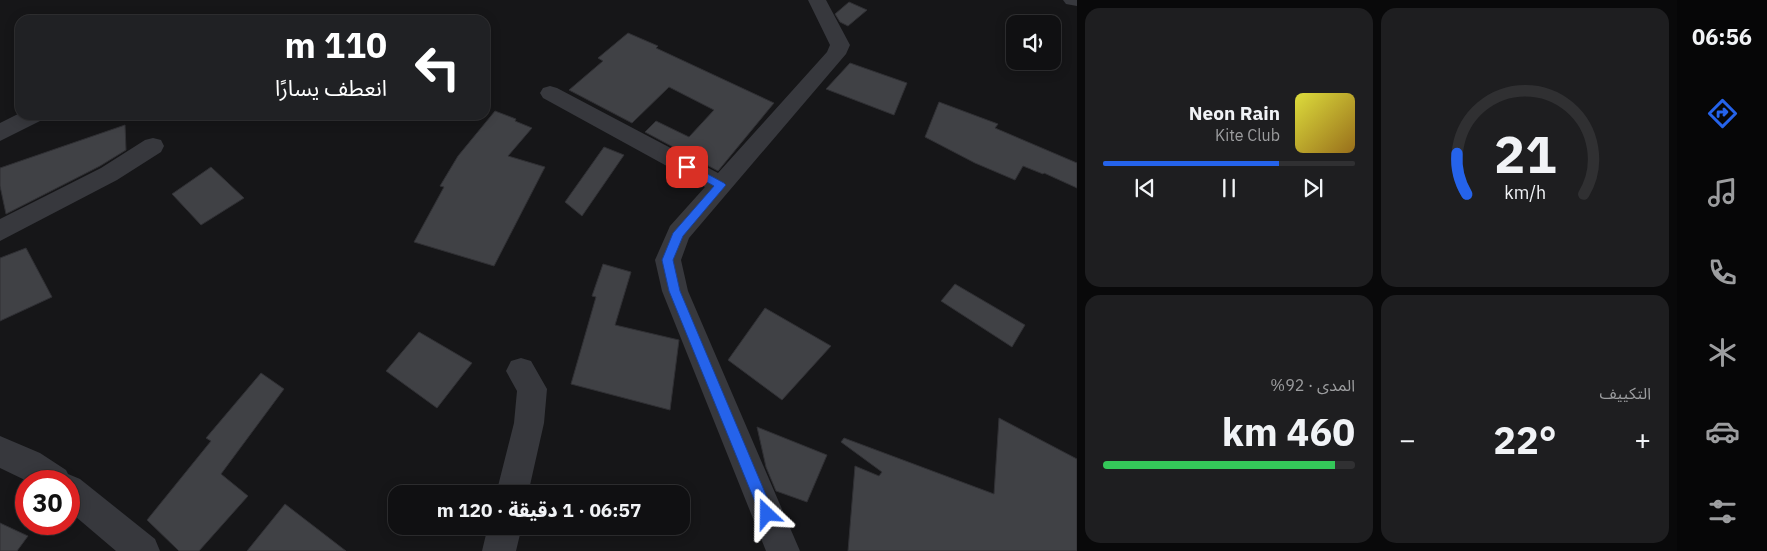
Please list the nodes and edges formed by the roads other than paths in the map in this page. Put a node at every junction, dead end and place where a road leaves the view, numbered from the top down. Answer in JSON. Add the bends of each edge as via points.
{"nodes":[{"id":1,"x":817,"y":0,"type":"edge"},
{"id":2,"x":1072,"y":0,"type":"edge"},
{"id":3,"x":1077,"y":2,"type":"edge"},
{"id":4,"x":550,"y":92,"type":"dead end"},
{"id":5,"x":25,"y":120,"type":"edge"},
{"id":6,"x":0,"y":133,"type":"edge"},
{"id":7,"x":153,"y":146,"type":"dead end"},
{"id":8,"x":721,"y":185,"type":"junction"},
{"id":9,"x":0,"y":231,"type":"edge"},
{"id":10,"x":521,"y":372,"type":"dead end"},
{"id":11,"x":0,"y":452,"type":"edge"},
{"id":12,"x":38,"y":470,"type":"edge"},
{"id":13,"x":514,"y":485,"type":"edge"},
{"id":14,"x":80,"y":499,"type":"edge"},
{"id":15,"x":503,"y":535,"type":"edge"},
{"id":16,"x":143,"y":551,"type":"edge"},
{"id":17,"x":499,"y":551,"type":"edge"},
{"id":18,"x":782,"y":551,"type":"edge"}],
"edges":[{"from":1,"to":8,"type":"street","via":[[840,45],[836,54]]},
{"from":2,"to":3,"type":"street"},
{"from":4,"to":8,"type":"street"},
{"from":5,"to":6,"type":"street"},
{"from":7,"to":9,"type":"street","via":[[109,174]]},
{"from":8,"to":18,"type":"street","via":[[678,233],[668,260],[674,291]]},
{"from":10,"to":13,"type":"street","via":[[532,389],[529,424]]},
{"from":11,"to":12,"type":"street"},
{"from":14,"to":16,"type":"street"},
{"from":15,"to":17,"type":"street"}]}
